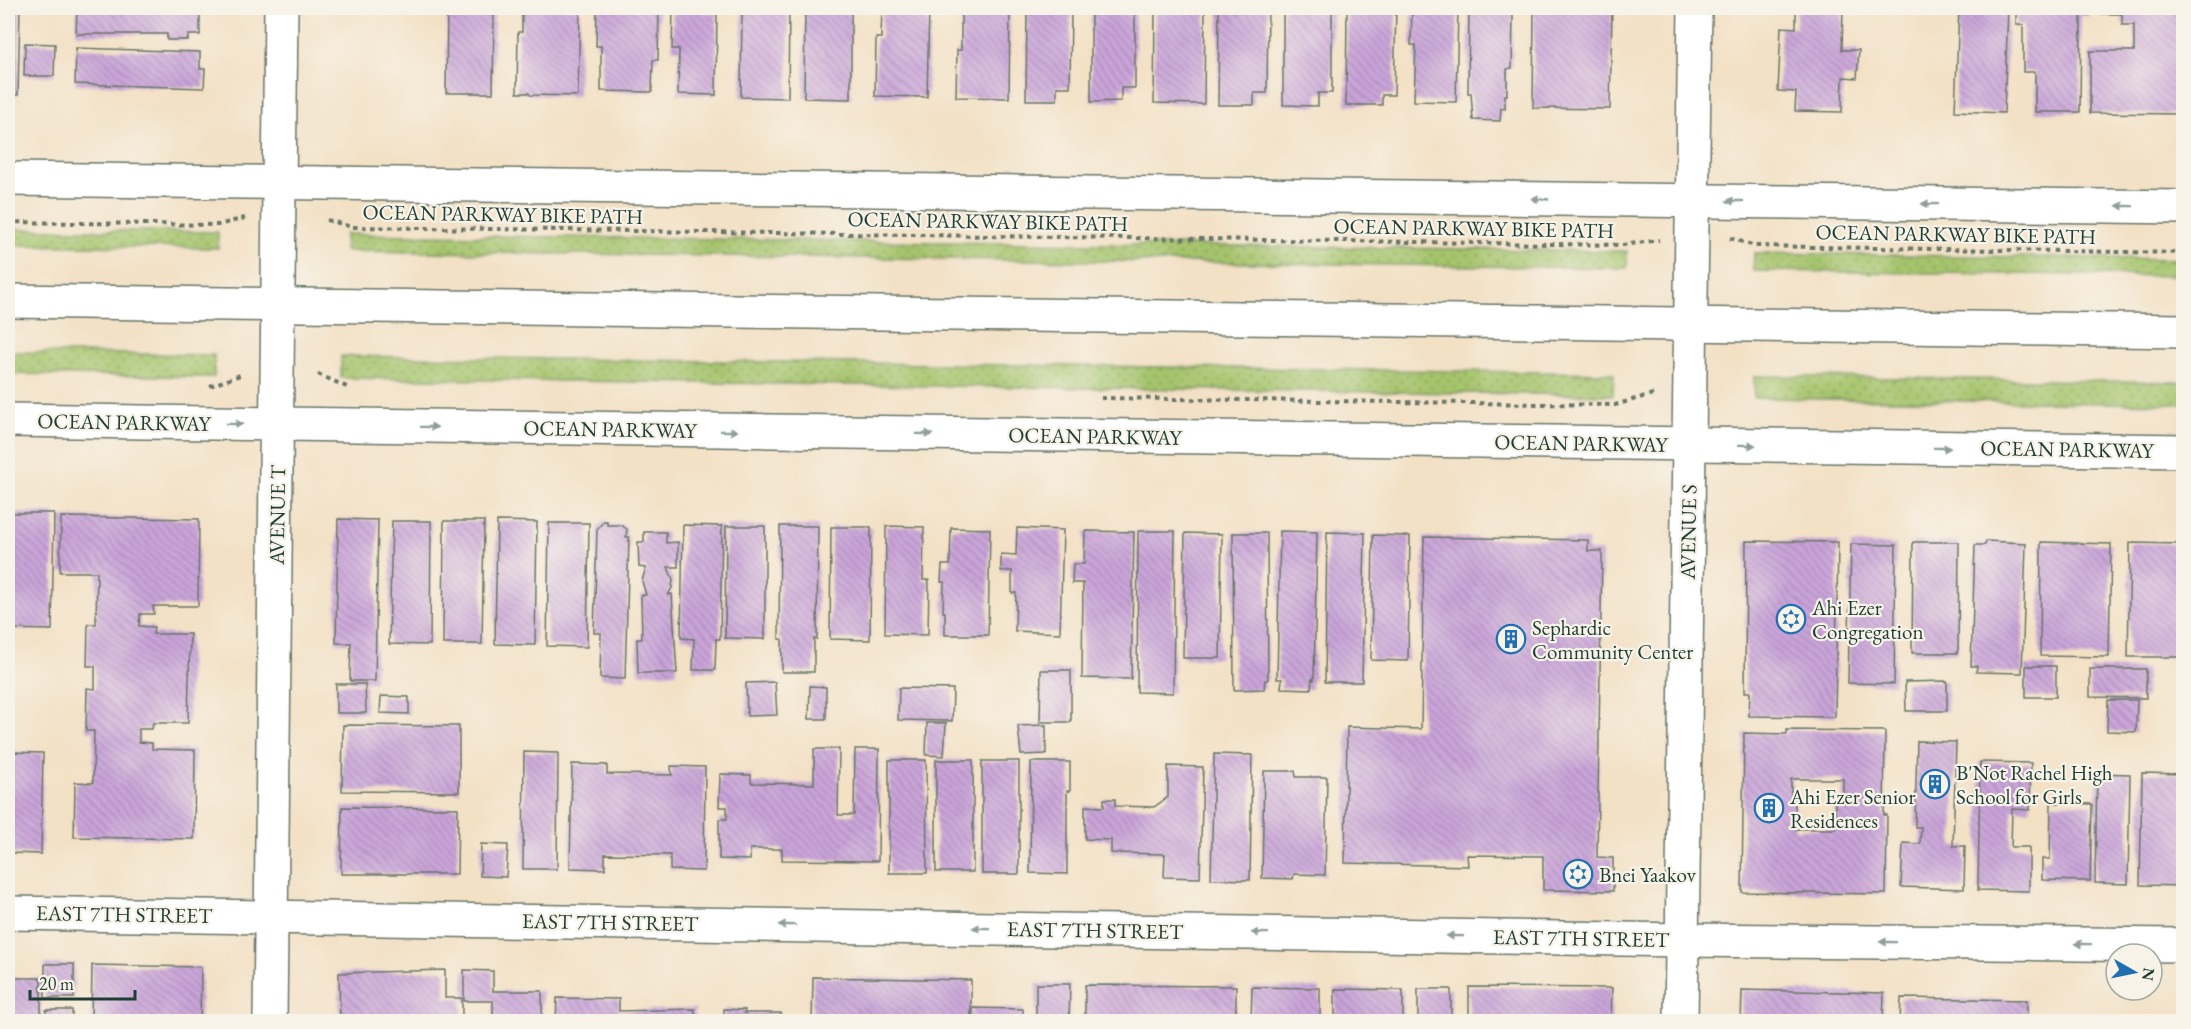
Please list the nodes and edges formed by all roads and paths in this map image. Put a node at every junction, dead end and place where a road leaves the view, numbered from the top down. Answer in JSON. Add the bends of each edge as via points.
{"nodes":[{"id":1,"x":281,"y":8,"type":"edge"},
{"id":2,"x":1695,"y":8,"type":"edge"},
{"id":3,"x":8,"y":179,"type":"edge"},
{"id":4,"x":279,"y":184,"type":"junction"},
{"id":5,"x":1693,"y":201,"type":"junction"},
{"id":6,"x":2184,"y":207,"type":"edge"},
{"id":7,"x":247,"y":218,"type":"dead end"},
{"id":8,"x":321,"y":218,"type":"dead end"},
{"id":9,"x":8,"y":222,"type":"edge"},
{"id":10,"x":1729,"y":237,"type":"dead end"},
{"id":11,"x":1657,"y":240,"type":"dead end"},
{"id":12,"x":2184,"y":253,"type":"edge"},
{"id":13,"x":8,"y":300,"type":"edge"},
{"id":14,"x":279,"y":304,"type":"junction"},
{"id":15,"x":1691,"y":324,"type":"junction"},
{"id":16,"x":2184,"y":331,"type":"edge"},
{"id":17,"x":243,"y":374,"type":"dead end"},
{"id":18,"x":318,"y":374,"type":"dead end"},
{"id":19,"x":203,"y":386,"type":"dead end"},
{"id":20,"x":358,"y":388,"type":"dead end"},
{"id":21,"x":1653,"y":394,"type":"dead end"},
{"id":22,"x":1100,"y":398,"type":"dead end"},
{"id":23,"x":8,"y":420,"type":"edge"},
{"id":24,"x":278,"y":425,"type":"junction"},
{"id":25,"x":1689,"y":445,"type":"junction"},
{"id":26,"x":2184,"y":451,"type":"edge"},
{"id":27,"x":8,"y":913,"type":"edge"},
{"id":28,"x":272,"y":917,"type":"junction"},
{"id":29,"x":1682,"y":940,"type":"junction"},
{"id":30,"x":2184,"y":945,"type":"edge"},
{"id":31,"x":270,"y":1022,"type":"edge"},
{"id":32,"x":1681,"y":1022,"type":"edge"}],
"edges":[{"from":1,"to":4,"type":"street","name":"AVENUE T"},
{"from":2,"to":5,"type":"street","name":"AVENUE S"},
{"from":3,"to":4,"type":"street"},
{"from":5,"to":4,"type":"street","one_way":true},
{"from":4,"to":14,"type":"street","name":"AVENUE T"},
{"from":6,"to":5,"type":"street","one_way":true},
{"from":5,"to":15,"type":"street","name":"AVENUE S"},
{"from":7,"to":9,"type":"path","via":[[218,225]]},
{"from":8,"to":11,"type":"path","name":"OCEAN PARKWAY BIKE PATH","via":[[352,227],[1623,245]]},
{"from":10,"to":12,"type":"path","name":"OCEAN PARKWAY BIKE PATH","via":[[1755,246]]},
{"from":13,"to":14,"type":"street"},
{"from":14,"to":15,"type":"street"},
{"from":14,"to":24,"type":"street","name":"AVENUE T"},
{"from":15,"to":16,"type":"street"},
{"from":15,"to":25,"type":"street","name":"AVENUE S"},
{"from":17,"to":19,"type":"path","via":[[214,386]]},
{"from":18,"to":20,"type":"path","via":[[346,388]]},
{"from":21,"to":22,"type":"path","via":[[1615,405]]},
{"from":23,"to":24,"type":"street","name":"OCEAN PARKWAY","one_way":true},
{"from":24,"to":25,"type":"street","name":"OCEAN PARKWAY","one_way":true},
{"from":24,"to":28,"type":"street","name":"AVENUE T"},
{"from":25,"to":26,"type":"street","name":"OCEAN PARKWAY","one_way":true},
{"from":25,"to":29,"type":"street","name":"AVENUE S"},
{"from":27,"to":28,"type":"street","name":"EAST 7TH STREET"},
{"from":29,"to":28,"type":"street","name":"EAST 7TH STREET","one_way":true},
{"from":28,"to":31,"type":"street","name":"AVENUE T"},
{"from":30,"to":29,"type":"street","name":"EAST 7TH STREET","one_way":true},
{"from":29,"to":32,"type":"street","name":"AVENUE S"}]}
